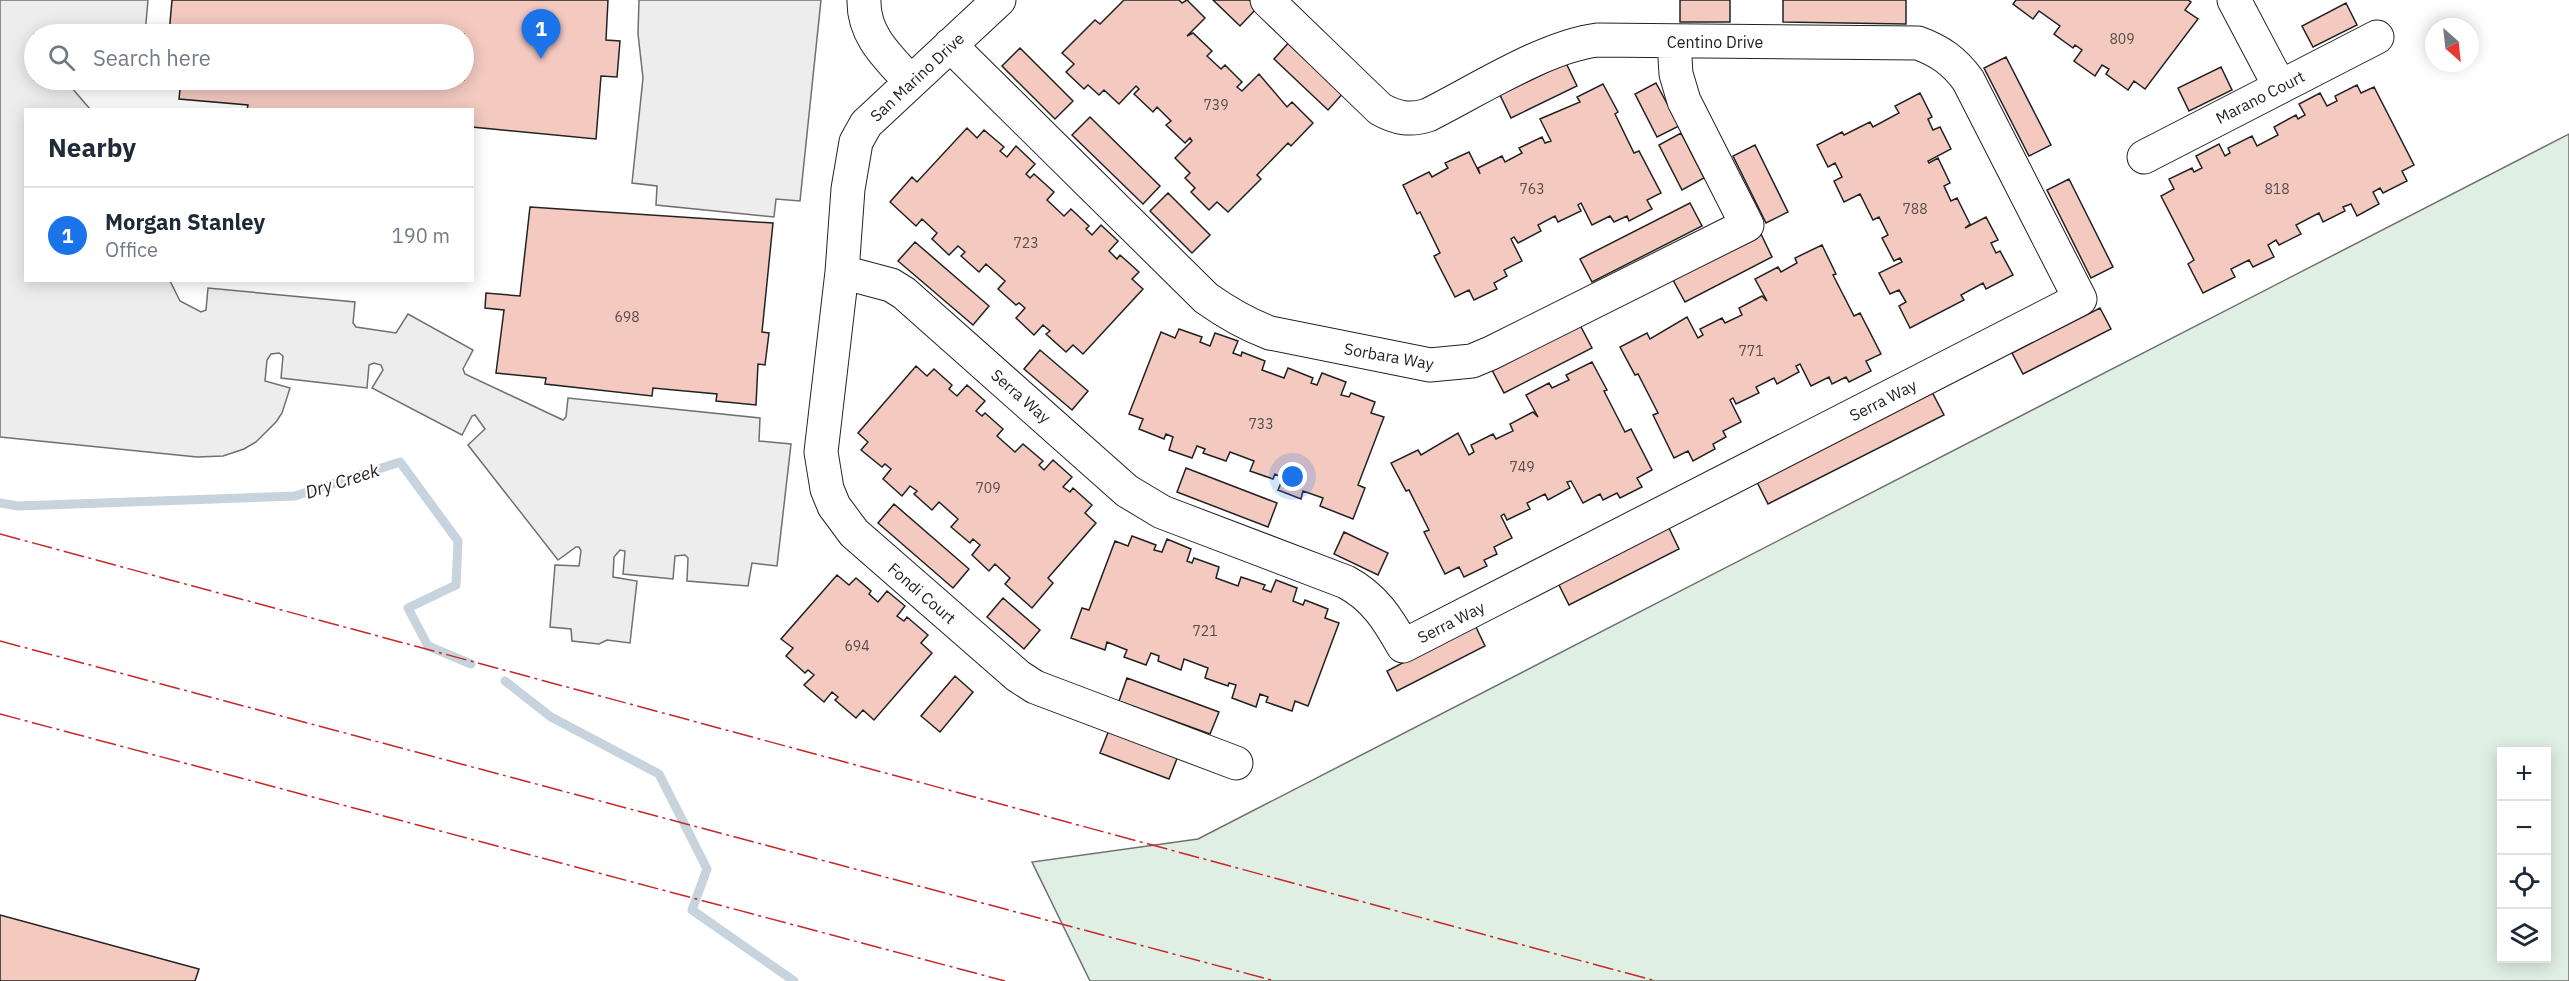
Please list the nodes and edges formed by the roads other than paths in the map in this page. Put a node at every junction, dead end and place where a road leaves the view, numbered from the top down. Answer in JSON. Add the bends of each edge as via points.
{"nodes":[{"id":1,"x":864,"y":0,"type":"edge"},
{"id":2,"x":999,"y":0,"type":"edge"},
{"id":3,"x":1267,"y":0,"type":"edge"},
{"id":4,"x":2234,"y":0,"type":"edge"},
{"id":5,"x":2377,"y":37,"type":"dead end"},
{"id":6,"x":1674,"y":41,"type":"junction"},
{"id":7,"x":950,"y":45,"type":"junction"},
{"id":8,"x":910,"y":81,"type":"junction"},
{"id":9,"x":2280,"y":87,"type":"junction"},
{"id":10,"x":2144,"y":157,"type":"dead end"},
{"id":11,"x":842,"y":272,"type":"junction"},
{"id":12,"x":2080,"y":299,"type":"joint"},
{"id":13,"x":1236,"y":763,"type":"dead end"}],
"edges":[{"from":1,"to":8,"type":"street","via":[[871,33]]},
{"from":2,"to":7,"type":"street","name":"San Marino Drive"},
{"from":3,"to":6,"type":"street","name":"Centino Drive","via":[[1380,109],[1398,118],[1428,115],[1569,45],[1597,40]]},
{"from":4,"to":9,"type":"street"},
{"from":5,"to":9,"type":"street","name":"Marano Court"},
{"from":6,"to":7,"type":"street","name":"Sorbara Way","via":[[1676,74],[1684,101],[1747,225],[1491,353],[1461,363],[1430,365],[1270,333],[1226,312],[1206,298]]},
{"from":6,"to":12,"type":"street","name":"Centino Drive","via":[[1918,43],[1947,56],[1968,80]]},
{"from":7,"to":8,"type":"street","name":"San Marino Drive"},
{"from":8,"to":11,"type":"street","name":"San Marino Drive","via":[[866,124],[856,142]]},
{"from":9,"to":10,"type":"street","name":"Marano Court"},
{"from":11,"to":12,"type":"street","name":"Serra Way","via":[[884,282],[904,293],[1143,503],[1362,590],[1384,614],[1403,646]]},
{"from":11,"to":13,"type":"street","name":"Fondi Court","via":[[821,452],[827,489],[843,521],[1035,687]]}]}
